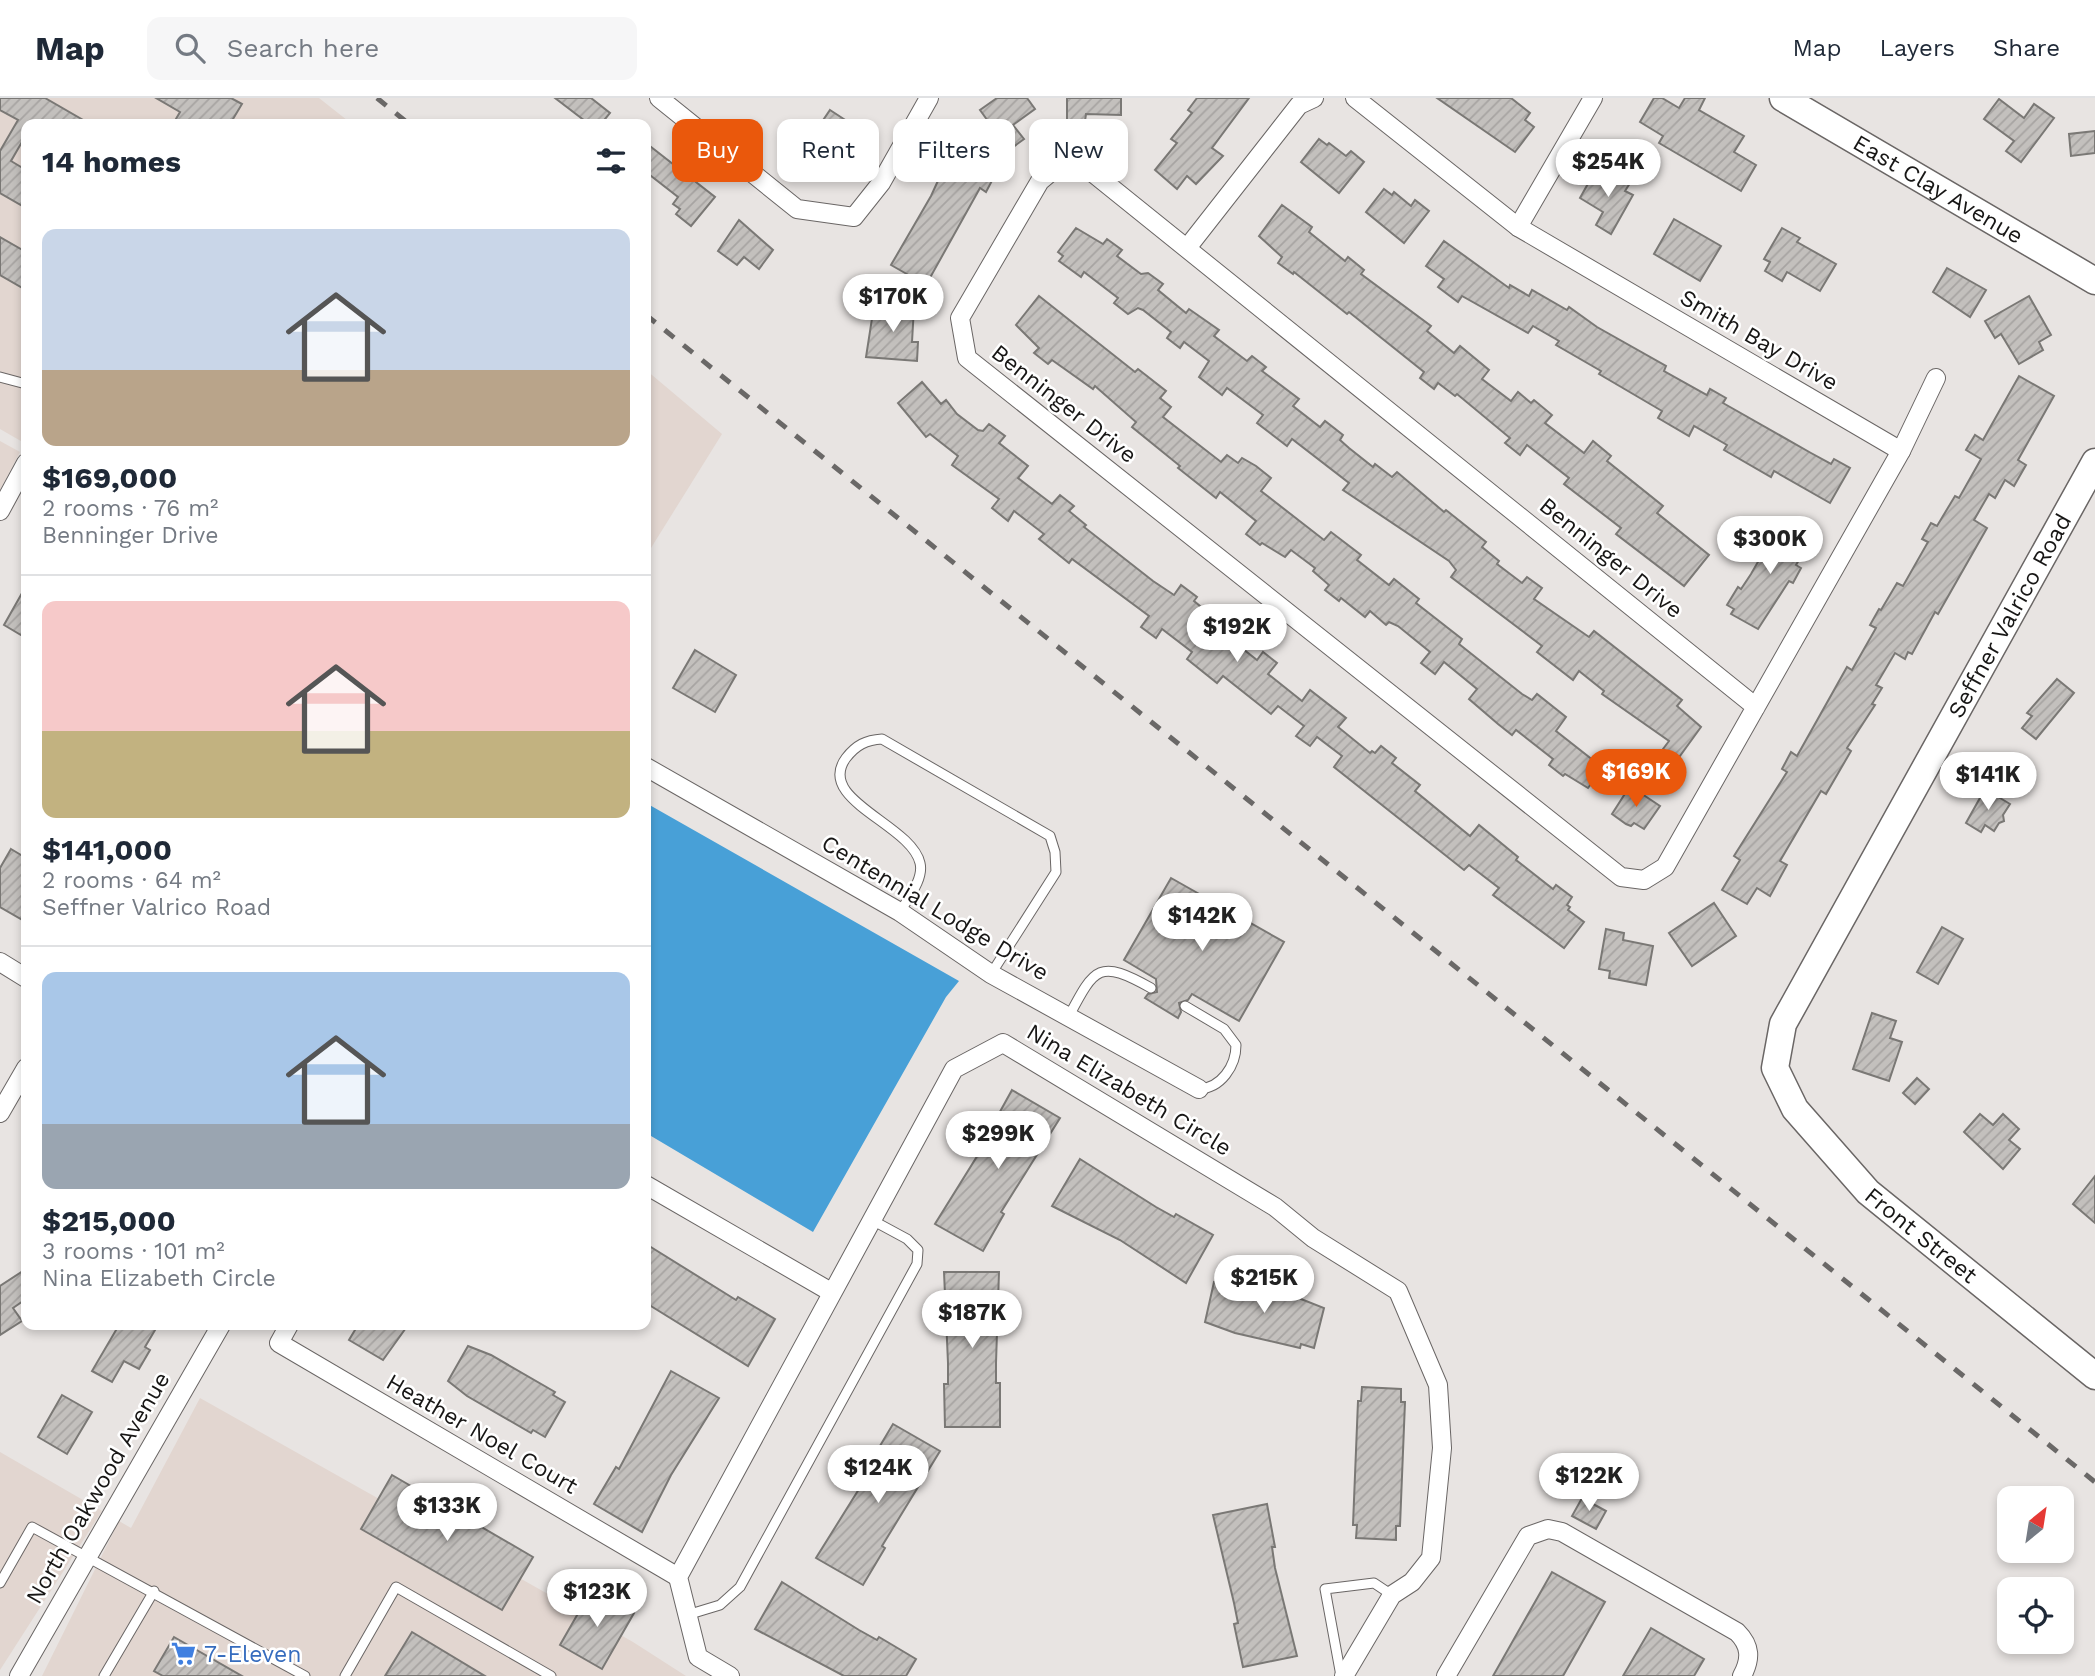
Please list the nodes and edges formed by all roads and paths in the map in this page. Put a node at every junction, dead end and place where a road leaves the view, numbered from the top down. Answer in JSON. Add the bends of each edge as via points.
{"nodes":[{"id":1,"x":659,"y":98,"type":"edge"},
{"id":2,"x":929,"y":98,"type":"edge"},
{"id":3,"x":1314,"y":98,"type":"edge"},
{"id":4,"x":1355,"y":98,"type":"edge"},
{"id":5,"x":1593,"y":98,"type":"edge"},
{"id":6,"x":1783,"y":98,"type":"edge"},
{"id":7,"x":1518,"y":227,"type":"junction"},
{"id":8,"x":1187,"y":248,"type":"junction"},
{"id":9,"x":2095,"y":281,"type":"edge"},
{"id":10,"x":0,"y":377,"type":"edge"},
{"id":11,"x":1936,"y":378,"type":"dead end"},
{"id":12,"x":21,"y":383,"type":"edge"},
{"id":13,"x":1901,"y":452,"type":"junction"},
{"id":14,"x":2095,"y":462,"type":"edge"},
{"id":15,"x":21,"y":472,"type":"edge"},
{"id":16,"x":0,"y":511,"type":"edge"},
{"id":17,"x":1756,"y":707,"type":"junction"},
{"id":18,"x":651,"y":770,"type":"edge"},
{"id":19,"x":900,"y":912,"type":"junction"},
{"id":20,"x":0,"y":962,"type":"edge"},
{"id":21,"x":991,"y":974,"type":"junction"},
{"id":22,"x":21,"y":975,"type":"edge"},
{"id":23,"x":1151,"y":988,"type":"dead end"},
{"id":24,"x":1185,"y":1006,"type":"dead end"},
{"id":25,"x":1069,"y":1016,"type":"junction"},
{"id":26,"x":1774,"y":1068,"type":"joint"},
{"id":27,"x":21,"y":1077,"type":"edge"},
{"id":28,"x":1199,"y":1089,"type":"joint"},
{"id":29,"x":0,"y":1113,"type":"edge"},
{"id":30,"x":651,"y":1188,"type":"edge"},
{"id":31,"x":870,"y":1219,"type":"junction"},
{"id":32,"x":831,"y":1292,"type":"junction"},
{"id":33,"x":217,"y":1330,"type":"edge"},
{"id":34,"x":286,"y":1330,"type":"edge"},
{"id":35,"x":2095,"y":1376,"type":"edge"},
{"id":36,"x":86,"y":1559,"type":"junction"},
{"id":37,"x":678,"y":1577,"type":"junction"},
{"id":38,"x":0,"y":1583,"type":"edge"},
{"id":39,"x":154,"y":1591,"type":"junction"},
{"id":40,"x":1392,"y":1595,"type":"junction"},
{"id":41,"x":687,"y":1615,"type":"junction"},
{"id":42,"x":19,"y":1676,"type":"edge"},
{"id":43,"x":104,"y":1676,"type":"edge"},
{"id":44,"x":305,"y":1676,"type":"edge"},
{"id":45,"x":345,"y":1676,"type":"edge"},
{"id":46,"x":551,"y":1676,"type":"edge"},
{"id":47,"x":730,"y":1676,"type":"edge"},
{"id":48,"x":1342,"y":1676,"type":"edge"},
{"id":49,"x":1446,"y":1676,"type":"edge"},
{"id":50,"x":1742,"y":1676,"type":"edge"}],
"edges":[{"from":1,"to":2,"type":"street","via":[[797,209],[854,216],[881,183]]},
{"from":3,"to":8,"type":"street","via":[[1299,105]]},
{"from":4,"to":7,"type":"street","name":"Smith Bay Drive"},
{"from":5,"to":7,"type":"street"},
{"from":6,"to":9,"type":"street","name":"East Clay Avenue"},
{"from":7,"to":13,"type":"street","name":"Smith Bay Drive"},
{"from":8,"to":17,"type":"street","name":"Benninger Drive"},
{"from":8,"to":17,"type":"street","name":"Benninger Drive","via":[[1093,173],[1059,165],[1040,181],[960,318],[967,358],[1621,877],[1644,880],[1665,867]]},
{"from":10,"to":12,"type":"lane"},
{"from":11,"to":13,"type":"street"},
{"from":13,"to":17,"type":"street"},
{"from":14,"to":26,"type":"street","name":"Seffner Valrico Road","via":[[1783,1024]]},
{"from":15,"to":16,"type":"street"},
{"from":18,"to":19,"type":"street","name":"Centennial Lodge Drive"},
{"from":19,"to":21,"type":"street","name":"Centennial Lodge Drive"},
{"from":19,"to":21,"type":"lane","via":[[918,879],[920,864],[912,846],[850,799],[841,783],[840,766],[853,749],[869,740],[882,739],[1050,836],[1056,872]]},
{"from":20,"to":22,"type":"street"},
{"from":21,"to":25,"type":"street","name":"Centennial Lodge Drive"},
{"from":23,"to":25,"type":"lane","via":[[1118,971],[1097,973],[1088,980]]},
{"from":24,"to":28,"type":"lane","via":[[1224,1029],[1236,1045],[1233,1062],[1222,1079]]},
{"from":25,"to":28,"type":"street","name":"Centennial Lodge Drive"},
{"from":26,"to":35,"type":"street","name":"Front Street","via":[[1795,1109],[1868,1192]]},
{"from":27,"to":29,"type":"street"},
{"from":30,"to":32,"type":"street"},
{"from":31,"to":32,"type":"street","name":"Nina Elizabeth Circle"},
{"from":31,"to":40,"type":"street","name":"Nina Elizabeth Circle","via":[[954,1069],[1003,1043],[1275,1207],[1324,1245],[1398,1291],[1438,1385],[1442,1448],[1431,1558],[1412,1582]]},
{"from":31,"to":41,"type":"lane","via":[[907,1239],[918,1250],[917,1264],[740,1587],[720,1605]]},
{"from":32,"to":37,"type":"street","name":"Nina Elizabeth Circle"},
{"from":33,"to":36,"type":"street","name":"North Oakwood Avenue"},
{"from":34,"to":37,"type":"street","name":"Heather Noel Court","via":[[279,1343]]},
{"from":36,"to":38,"type":"lane","via":[[32,1527]]},
{"from":36,"to":39,"type":"lane"},
{"from":36,"to":42,"type":"street","name":"North Oakwood Avenue"},
{"from":37,"to":41,"type":"street"},
{"from":39,"to":43,"type":"lane"},
{"from":39,"to":44,"type":"lane"},
{"from":40,"to":48,"type":"street","name":"Nina Elizabeth Circle"},
{"from":40,"to":48,"type":"lane","via":[[1374,1583],[1325,1588]]},
{"from":41,"to":47,"type":"street","via":[[698,1657]]},
{"from":45,"to":46,"type":"lane","via":[[396,1587]]},
{"from":49,"to":50,"type":"street","via":[[1528,1536],[1548,1529],[1562,1532],[1737,1632],[1749,1656]]}]}
